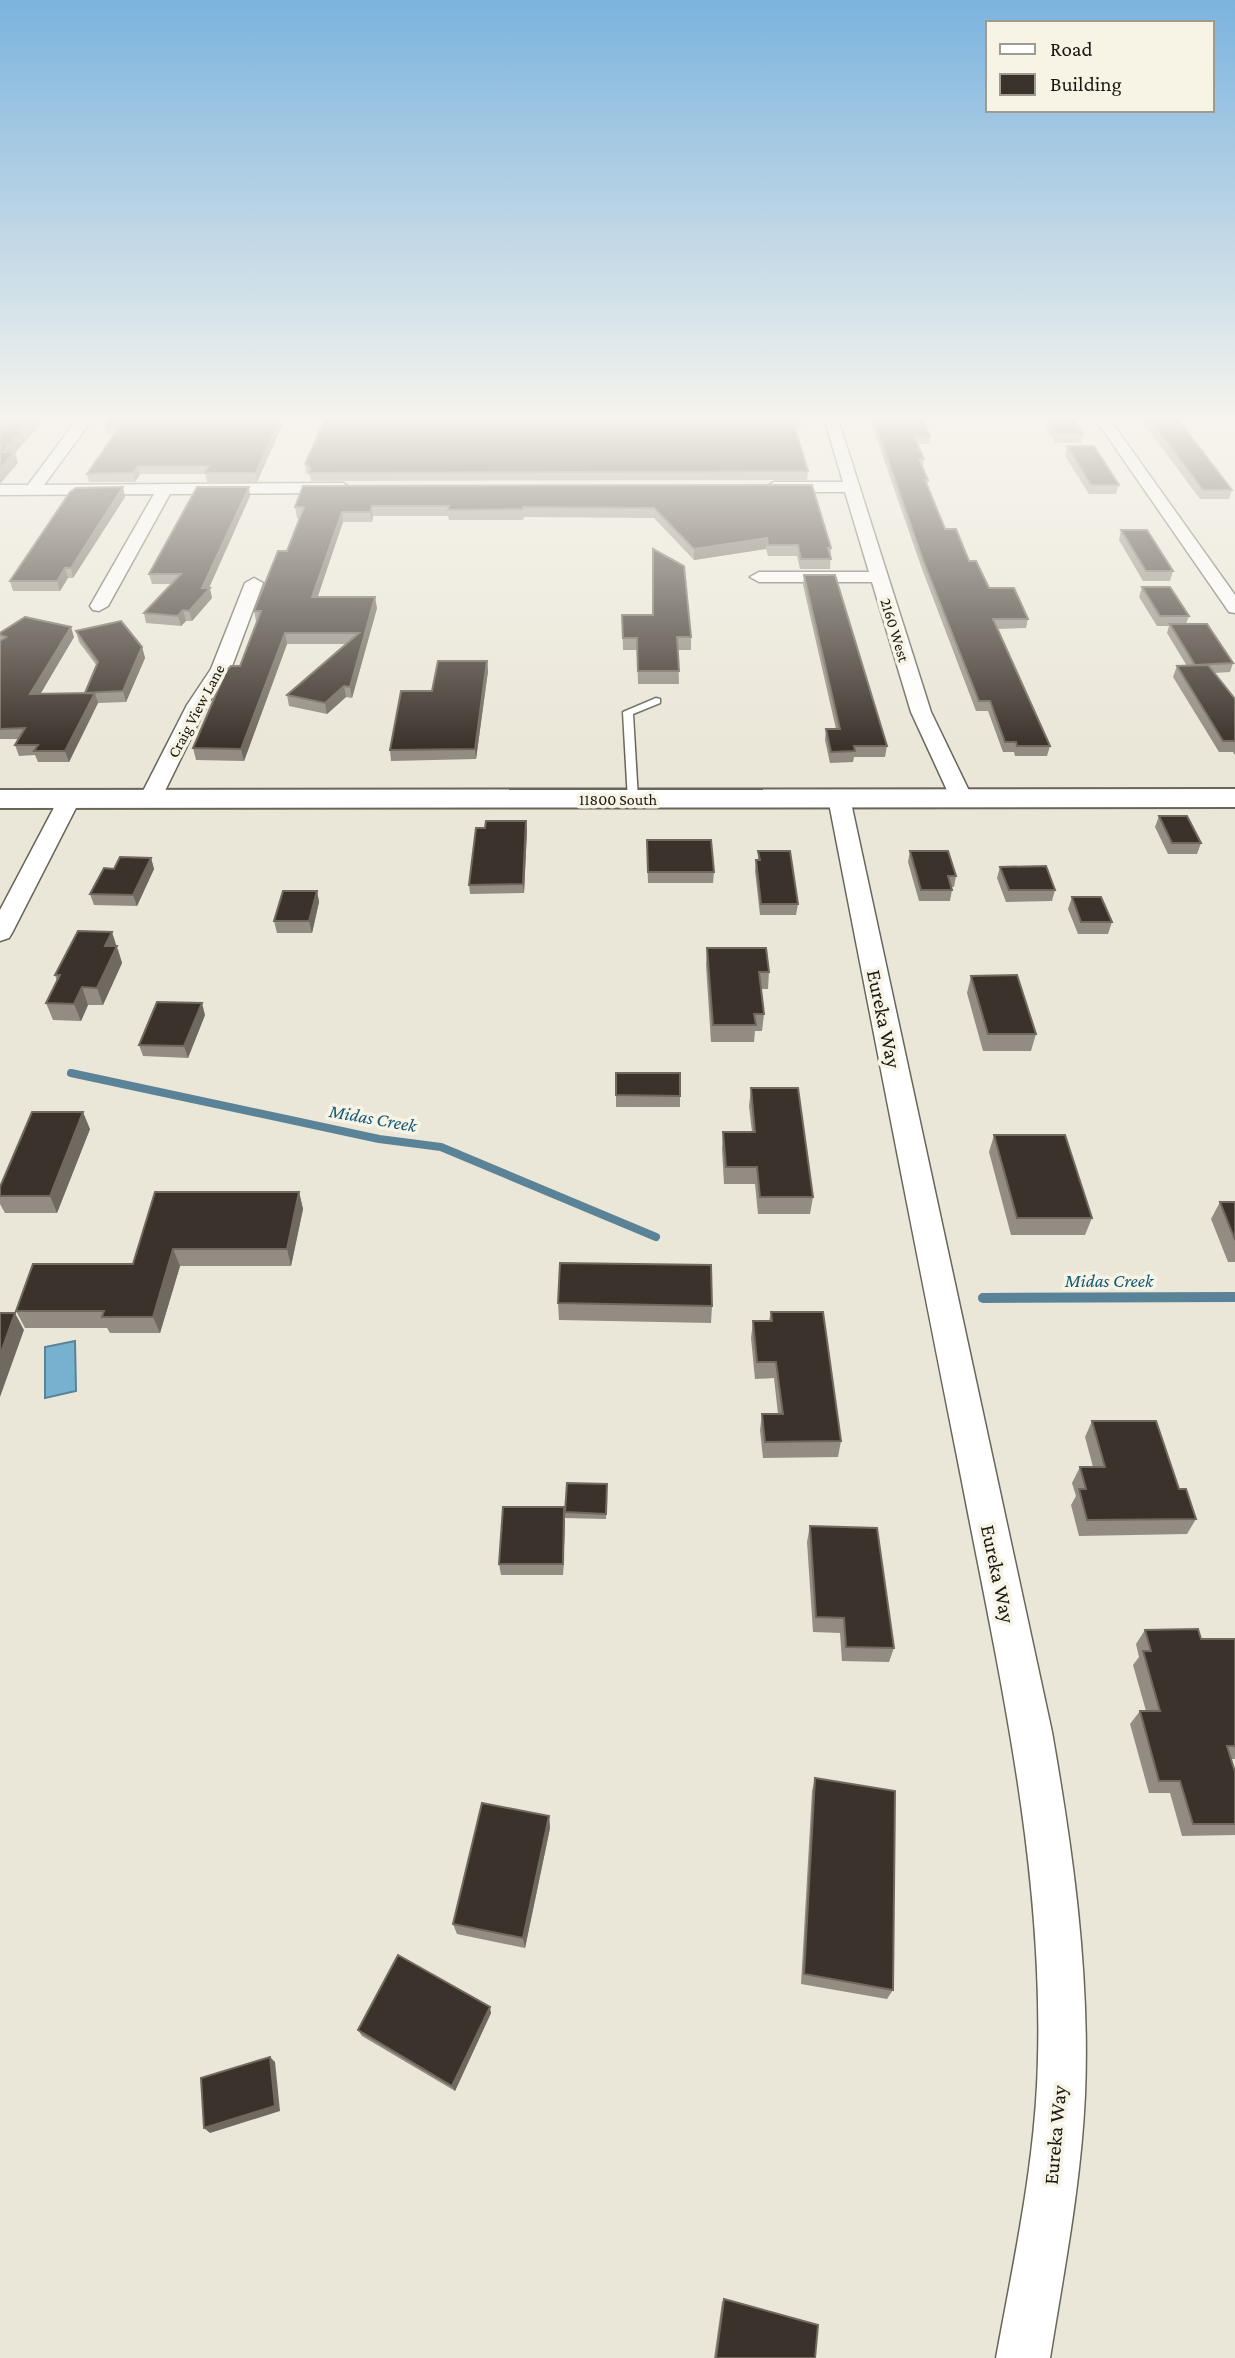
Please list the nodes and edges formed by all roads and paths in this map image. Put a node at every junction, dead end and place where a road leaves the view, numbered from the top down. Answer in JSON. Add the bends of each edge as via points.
{"nodes":[{"id":1,"x":144,"y":527,"type":"edge"},
{"id":2,"x":864,"y":527,"type":"edge"},
{"id":3,"x":1178,"y":527,"type":"edge"},
{"id":4,"x":1210,"y":573,"type":"junction"},
{"id":5,"x":1233,"y":573,"type":"dead end"},
{"id":6,"x":759,"y":577,"type":"dead end"},
{"id":7,"x":879,"y":578,"type":"junction"},
{"id":8,"x":254,"y":583,"type":"dead end"},
{"id":9,"x":99,"y":606,"type":"dead end"},
{"id":10,"x":1235,"y":608,"type":"edge"},
{"id":11,"x":656,"y":701,"type":"dead end"},
{"id":12,"x":1235,"y":797,"type":"edge"},
{"id":13,"x":839,"y":798,"type":"junction"},
{"id":14,"x":0,"y":799,"type":"edge"},
{"id":15,"x":632,"y":799,"type":"junction"},
{"id":16,"x":962,"y":799,"type":"junction"},
{"id":17,"x":69,"y":800,"type":"junction"},
{"id":18,"x":150,"y":800,"type":"junction"},
{"id":19,"x":0,"y":933,"type":"edge"},
{"id":20,"x":1023,"y":2358,"type":"edge"}],
"edges":[{"from":1,"to":9,"type":"street"},
{"from":2,"to":7,"type":"street","name":"2160 West"},
{"from":3,"to":4,"type":"street"},
{"from":4,"to":5,"type":"street"},
{"from":4,"to":10,"type":"street"},
{"from":6,"to":7,"type":"street"},
{"from":7,"to":16,"type":"street","name":"2160 West","via":[[921,712]]},
{"from":8,"to":18,"type":"street","name":"Craig View Lane","via":[[221,669],[197,705]]},
{"from":11,"to":15,"type":"lane","via":[[628,712]]},
{"from":12,"to":16,"type":"main road","name":"11800 South"},
{"from":13,"to":15,"type":"main road","name":"11800 South"},
{"from":13,"to":16,"type":"main road","name":"11800 South"},
{"from":13,"to":20,"type":"street","name":"Eureka Way","via":[[1048,1832],[1060,1942],[1062,2061],[1051,2190]]},
{"from":14,"to":17,"type":"main road","name":"11800 South"},
{"from":15,"to":18,"type":"main road","name":"11800 South"},
{"from":17,"to":18,"type":"main road","name":"11800 South"},
{"from":17,"to":19,"type":"street"}]}
